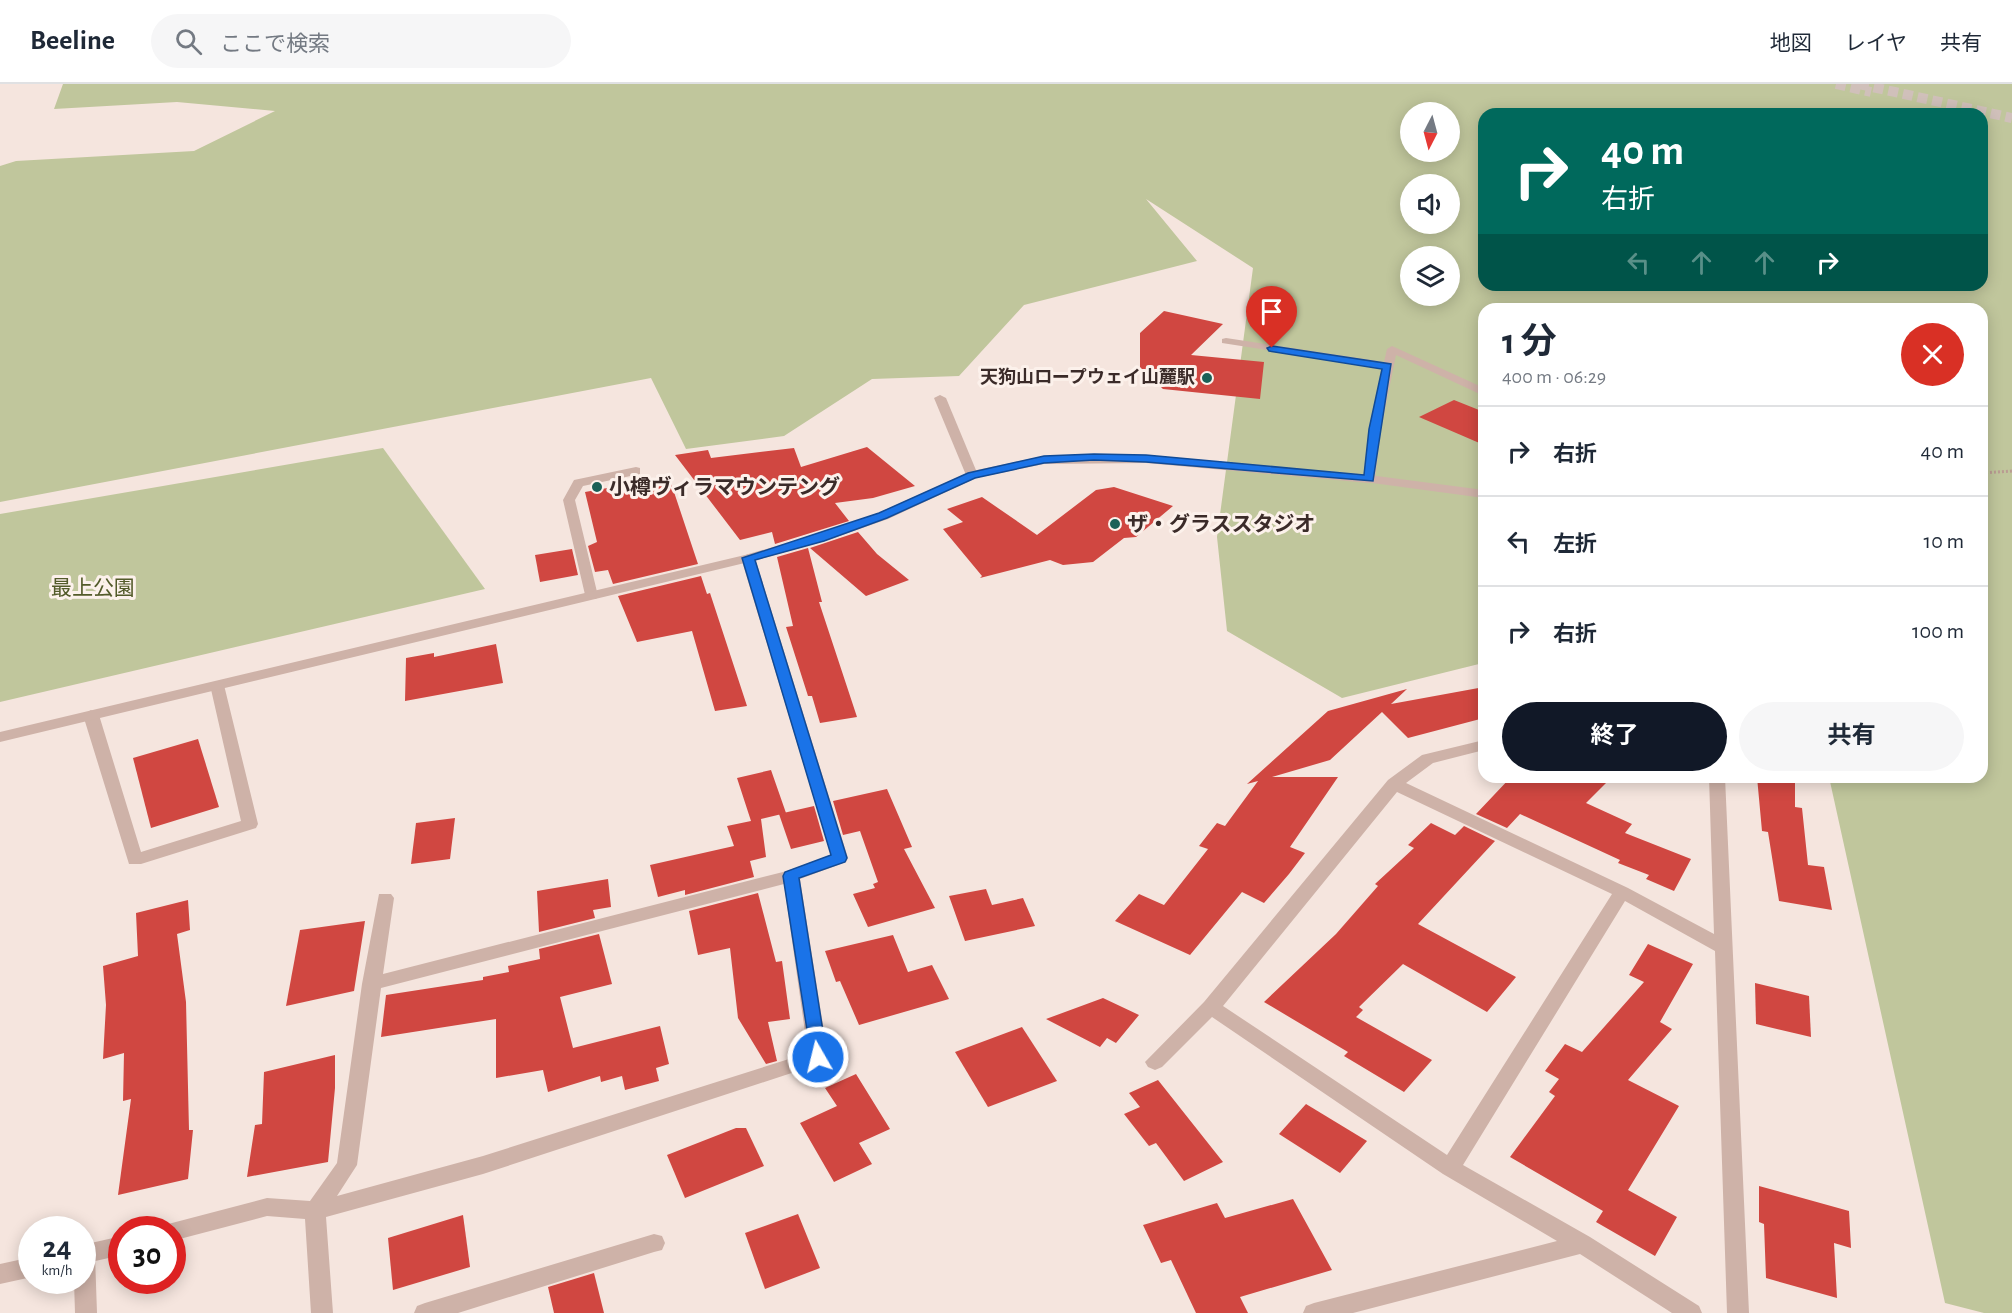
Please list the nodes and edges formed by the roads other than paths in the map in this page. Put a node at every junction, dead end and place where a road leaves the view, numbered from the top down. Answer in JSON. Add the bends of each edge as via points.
{"nodes":[{"id":1,"x":1226,"y":341,"type":"dead end"},
{"id":2,"x":1388,"y":366,"type":"junction"},
{"id":3,"x":1478,"y":390,"type":"edge"},
{"id":4,"x":940,"y":398,"type":"dead end"},
{"id":5,"x":636,"y":471,"type":"dead end"},
{"id":6,"x":972,"y":475,"type":"junction"},
{"id":7,"x":1369,"y":479,"type":"junction"},
{"id":8,"x":1478,"y":493,"type":"edge"},
{"id":9,"x":748,"y":558,"type":"junction"},
{"id":10,"x":591,"y":596,"type":"junction"},
{"id":11,"x":217,"y":685,"type":"junction"},
{"id":12,"x":91,"y":715,"type":"junction"},
{"id":13,"x":0,"y":737,"type":"edge"},
{"id":14,"x":1478,"y":746,"type":"edge"},
{"id":15,"x":1717,"y":783,"type":"edge"},
{"id":16,"x":1394,"y":784,"type":"junction"},
{"id":17,"x":791,"y":876,"type":"junction"},
{"id":18,"x":1622,"y":892,"type":"junction"},
{"id":19,"x":385,"y":898,"type":"dead end"},
{"id":20,"x":1725,"y":948,"type":"junction"},
{"id":21,"x":371,"y":984,"type":"junction"},
{"id":22,"x":1211,"y":1007,"type":"junction"},
{"id":23,"x":1155,"y":1062,"type":"dead end"},
{"id":24,"x":1450,"y":1168,"type":"junction"},
{"id":25,"x":315,"y":1211,"type":"junction"},
{"id":26,"x":186,"y":1228,"type":"edge"},
{"id":27,"x":654,"y":1243,"type":"dead end"},
{"id":28,"x":1582,"y":1244,"type":"junction"},
{"id":29,"x":18,"y":1270,"type":"edge"},
{"id":30,"x":0,"y":1274,"type":"edge"},
{"id":31,"x":85,"y":1294,"type":"edge"},
{"id":32,"x":86,"y":1313,"type":"edge"},
{"id":33,"x":322,"y":1313,"type":"edge"},
{"id":34,"x":425,"y":1313,"type":"edge"},
{"id":35,"x":1314,"y":1313,"type":"edge"},
{"id":36,"x":1691,"y":1313,"type":"edge"},
{"id":37,"x":1738,"y":1313,"type":"edge"}],
"edges":[{"from":1,"to":2,"type":"street"},
{"from":2,"to":3,"type":"street","via":[[1392,349]]},
{"from":2,"to":7,"type":"street"},
{"from":4,"to":6,"type":"street"},
{"from":5,"to":10,"type":"street","via":[[578,483],[569,500]]},
{"from":6,"to":7,"type":"street","via":[[1044,460],[1094,457]]},
{"from":6,"to":9,"type":"street","via":[[883,516]]},
{"from":7,"to":8,"type":"street"},
{"from":9,"to":10,"type":"street"},
{"from":9,"to":17,"type":"street","via":[[840,858]]},
{"from":10,"to":11,"type":"street"},
{"from":11,"to":12,"type":"street"},
{"from":11,"to":12,"type":"street","via":[[250,824],[135,860]]},
{"from":12,"to":13,"type":"street"},
{"from":14,"to":16,"type":"street","via":[[1428,759]]},
{"from":15,"to":20,"type":"street"},
{"from":16,"to":18,"type":"street"},
{"from":16,"to":22,"type":"street"},
{"from":17,"to":21,"type":"street"},
{"from":17,"to":25,"type":"street","via":[[818,1057],[483,1165]]},
{"from":18,"to":20,"type":"street"},
{"from":18,"to":24,"type":"street"},
{"from":19,"to":21,"type":"street"},
{"from":20,"to":37,"type":"street"},
{"from":21,"to":25,"type":"street","via":[[347,1165]]},
{"from":22,"to":23,"type":"street"},
{"from":22,"to":24,"type":"street"},
{"from":24,"to":28,"type":"street"},
{"from":25,"to":26,"type":"street","via":[[267,1207]]},
{"from":25,"to":33,"type":"street"},
{"from":27,"to":34,"type":"street"},
{"from":28,"to":35,"type":"street"},
{"from":28,"to":36,"type":"street"},
{"from":29,"to":30,"type":"street"},
{"from":31,"to":32,"type":"street"}]}
